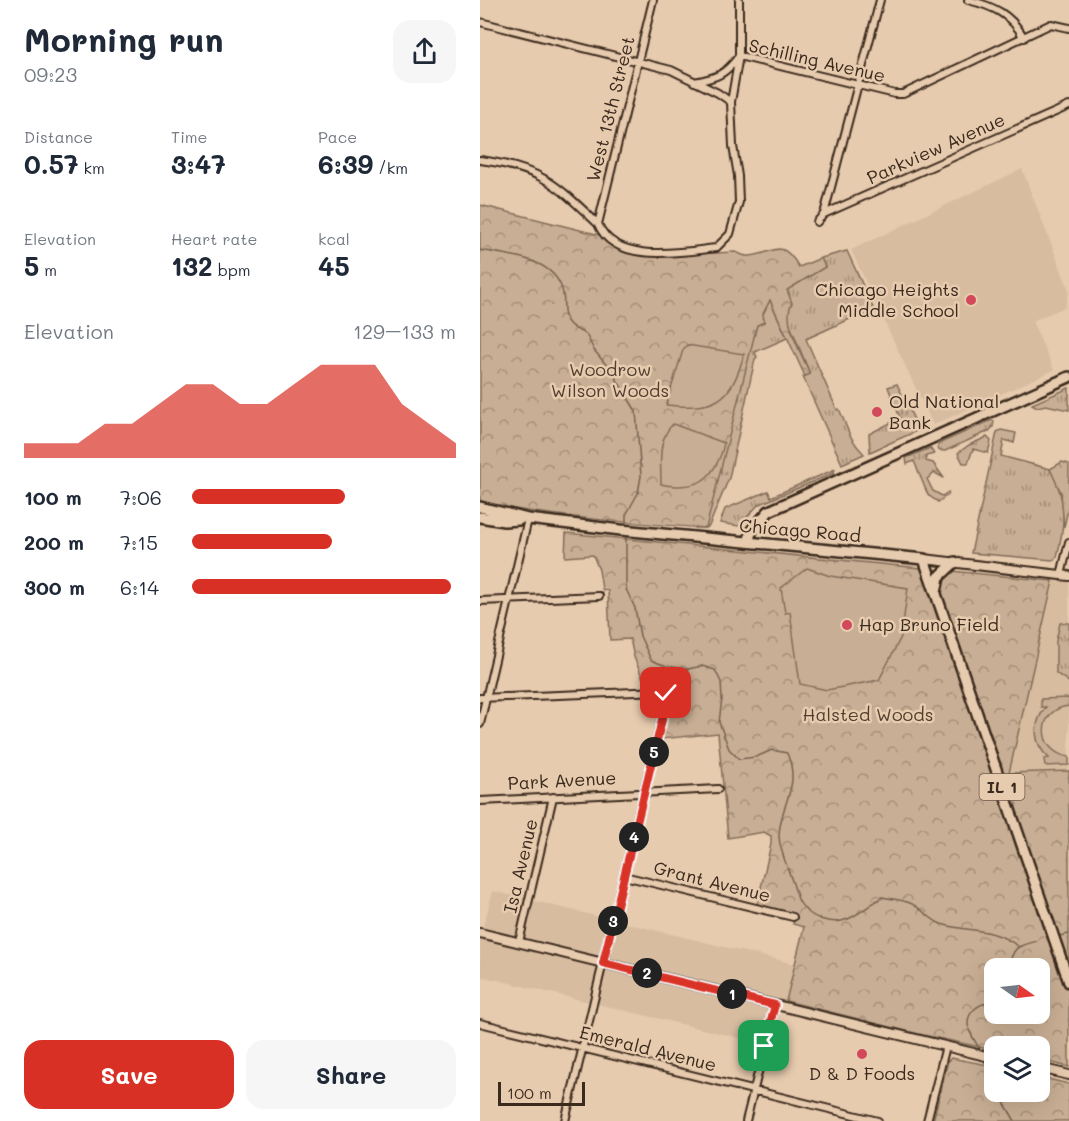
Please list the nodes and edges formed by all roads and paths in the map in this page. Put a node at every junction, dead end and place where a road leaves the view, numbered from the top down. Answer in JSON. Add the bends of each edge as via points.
{"nodes":[{"id":1,"x":653,"y":0,"type":"edge"},
{"id":2,"x":739,"y":0,"type":"edge"},
{"id":3,"x":880,"y":0,"type":"edge"},
{"id":4,"x":968,"y":0,"type":"edge"},
{"id":5,"x":480,"y":22,"type":"edge"},
{"id":6,"x":1069,"y":28,"type":"edge"},
{"id":7,"x":1024,"y":38,"type":"junction"},
{"id":8,"x":739,"y":56,"type":"junction"},
{"id":9,"x":638,"y":62,"type":"junction"},
{"id":10,"x":694,"y":82,"type":"junction"},
{"id":11,"x":859,"y":84,"type":"junction"},
{"id":12,"x":731,"y":102,"type":"junction"},
{"id":13,"x":1069,"y":106,"type":"edge"},
{"id":14,"x":480,"y":160,"type":"edge"},
{"id":15,"x":824,"y":214,"type":"junction"},
{"id":16,"x":817,"y":222,"type":"dead end"},
{"id":17,"x":598,"y":224,"type":"junction"},
{"id":18,"x":1069,"y":377,"type":"edge"},
{"id":19,"x":480,"y":507,"type":"edge"},
{"id":20,"x":480,"y":517,"type":"edge"},
{"id":21,"x":528,"y":519,"type":"junction"},
{"id":22,"x":748,"y":542,"type":"junction"},
{"id":23,"x":1069,"y":542,"type":"edge"},
{"id":24,"x":924,"y":559,"type":"junction"},
{"id":25,"x":955,"y":562,"type":"junction"},
{"id":26,"x":1065,"y":575,"type":"edge"},
{"id":27,"x":936,"y":592,"type":"junction"},
{"id":28,"x":599,"y":596,"type":"dead end"},
{"id":29,"x":510,"y":600,"type":"junction"},
{"id":30,"x":480,"y":601,"type":"edge"},
{"id":31,"x":483,"y":698,"type":"edge"},
{"id":32,"x":480,"y":724,"type":"edge"},
{"id":33,"x":718,"y":789,"type":"dead end"},
{"id":34,"x":645,"y":792,"type":"junction"},
{"id":35,"x":553,"y":797,"type":"junction"},
{"id":36,"x":480,"y":801,"type":"edge"},
{"id":37,"x":624,"y":876,"type":"junction"},
{"id":38,"x":793,"y":917,"type":"dead end"},
{"id":39,"x":480,"y":933,"type":"edge"},
{"id":40,"x":519,"y":942,"type":"junction"},
{"id":41,"x":603,"y":963,"type":"junction"},
{"id":42,"x":1069,"y":982,"type":"edge"},
{"id":43,"x":775,"y":1005,"type":"junction"},
{"id":44,"x":480,"y":1023,"type":"edge"},
{"id":45,"x":946,"y":1046,"type":"junction"},
{"id":46,"x":583,"y":1048,"type":"junction"},
{"id":47,"x":984,"y":1055,"type":"edge"},
{"id":48,"x":1050,"y":1070,"type":"edge"},
{"id":49,"x":1069,"y":1075,"type":"edge"},
{"id":50,"x":753,"y":1091,"type":"junction"},
{"id":51,"x":565,"y":1121,"type":"edge"},
{"id":52,"x":746,"y":1121,"type":"edge"},
{"id":53,"x":878,"y":1121,"type":"edge"},
{"id":54,"x":927,"y":1121,"type":"edge"}],
"edges":[{"from":1,"to":9,"type":"street","name":"West 13th Street"},
{"from":2,"to":8,"type":"street"},
{"from":3,"to":11,"type":"street"},
{"from":4,"to":7,"type":"street","via":[[1004,14]]},
{"from":5,"to":9,"type":"street"},
{"from":6,"to":7,"type":"street","name":"Schilling Avenue","via":[[1051,24]]},
{"from":7,"to":11,"type":"street","name":"Schilling Avenue","via":[[903,94]]},
{"from":8,"to":10,"type":"street","name":"Schilling Avenue","via":[[719,76]]},
{"from":8,"to":11,"type":"street","name":"Schilling Avenue"},
{"from":8,"to":12,"type":"street"},
{"from":9,"to":10,"type":"street","via":[[671,70]]},
{"from":9,"to":17,"type":"street","name":"West 13th Street"},
{"from":10,"to":12,"type":"street"},
{"from":11,"to":15,"type":"street"},
{"from":12,"to":17,"type":"street","via":[[739,202],[730,234],[716,248],[652,254],[620,247]]},
{"from":13,"to":15,"type":"street","name":"Parkview Avenue"},
{"from":14,"to":17,"type":"street","via":[[541,176],[559,187]]},
{"from":15,"to":16,"type":"street","name":"Parkview Avenue"},
{"from":18,"to":22,"type":"main road","via":[[769,511]]},
{"from":19,"to":21,"type":"main road","name":"Chicago Road"},
{"from":20,"to":21,"type":"main road","name":"Chicago Road"},
{"from":21,"to":22,"type":"main road","name":"Chicago Road"},
{"from":21,"to":29,"type":"street"},
{"from":22,"to":24,"type":"main road","name":"Chicago Road"},
{"from":23,"to":26,"type":"street"},
{"from":24,"to":25,"type":"street","name":"Chicago Road"},
{"from":24,"to":27,"type":"main road","number":"IL 1"},
{"from":25,"to":26,"type":"street","name":"Chicago Road"},
{"from":25,"to":27,"type":"main road","via":[[939,577]]},
{"from":27,"to":42,"type":"main road","number":"IL 1"},
{"from":28,"to":29,"type":"street"},
{"from":29,"to":30,"type":"street"},
{"from":29,"to":31,"type":"street"},
{"from":31,"to":32,"type":"street"},
{"from":31,"to":34,"type":"street","via":[[666,693]]},
{"from":33,"to":34,"type":"street","name":"Park Avenue"},
{"from":34,"to":35,"type":"street","name":"Park Avenue"},
{"from":34,"to":37,"type":"street"},
{"from":35,"to":36,"type":"street","name":"Park Avenue"},
{"from":35,"to":40,"type":"street","name":"Isa Avenue"},
{"from":37,"to":38,"type":"street","name":"Grant Avenue"},
{"from":37,"to":41,"type":"street"},
{"from":39,"to":40,"type":"street"},
{"from":40,"to":41,"type":"street"},
{"from":41,"to":43,"type":"street"},
{"from":41,"to":46,"type":"street"},
{"from":43,"to":45,"type":"street"},
{"from":43,"to":50,"type":"street"},
{"from":44,"to":46,"type":"street","name":"Emerald Avenue"},
{"from":45,"to":47,"type":"street"},
{"from":45,"to":54,"type":"street"},
{"from":46,"to":50,"type":"street","name":"Emerald Avenue"},
{"from":46,"to":51,"type":"street"},
{"from":48,"to":49,"type":"street"},
{"from":50,"to":52,"type":"street"},
{"from":50,"to":53,"type":"street","name":"Emerald Avenue"}]}
